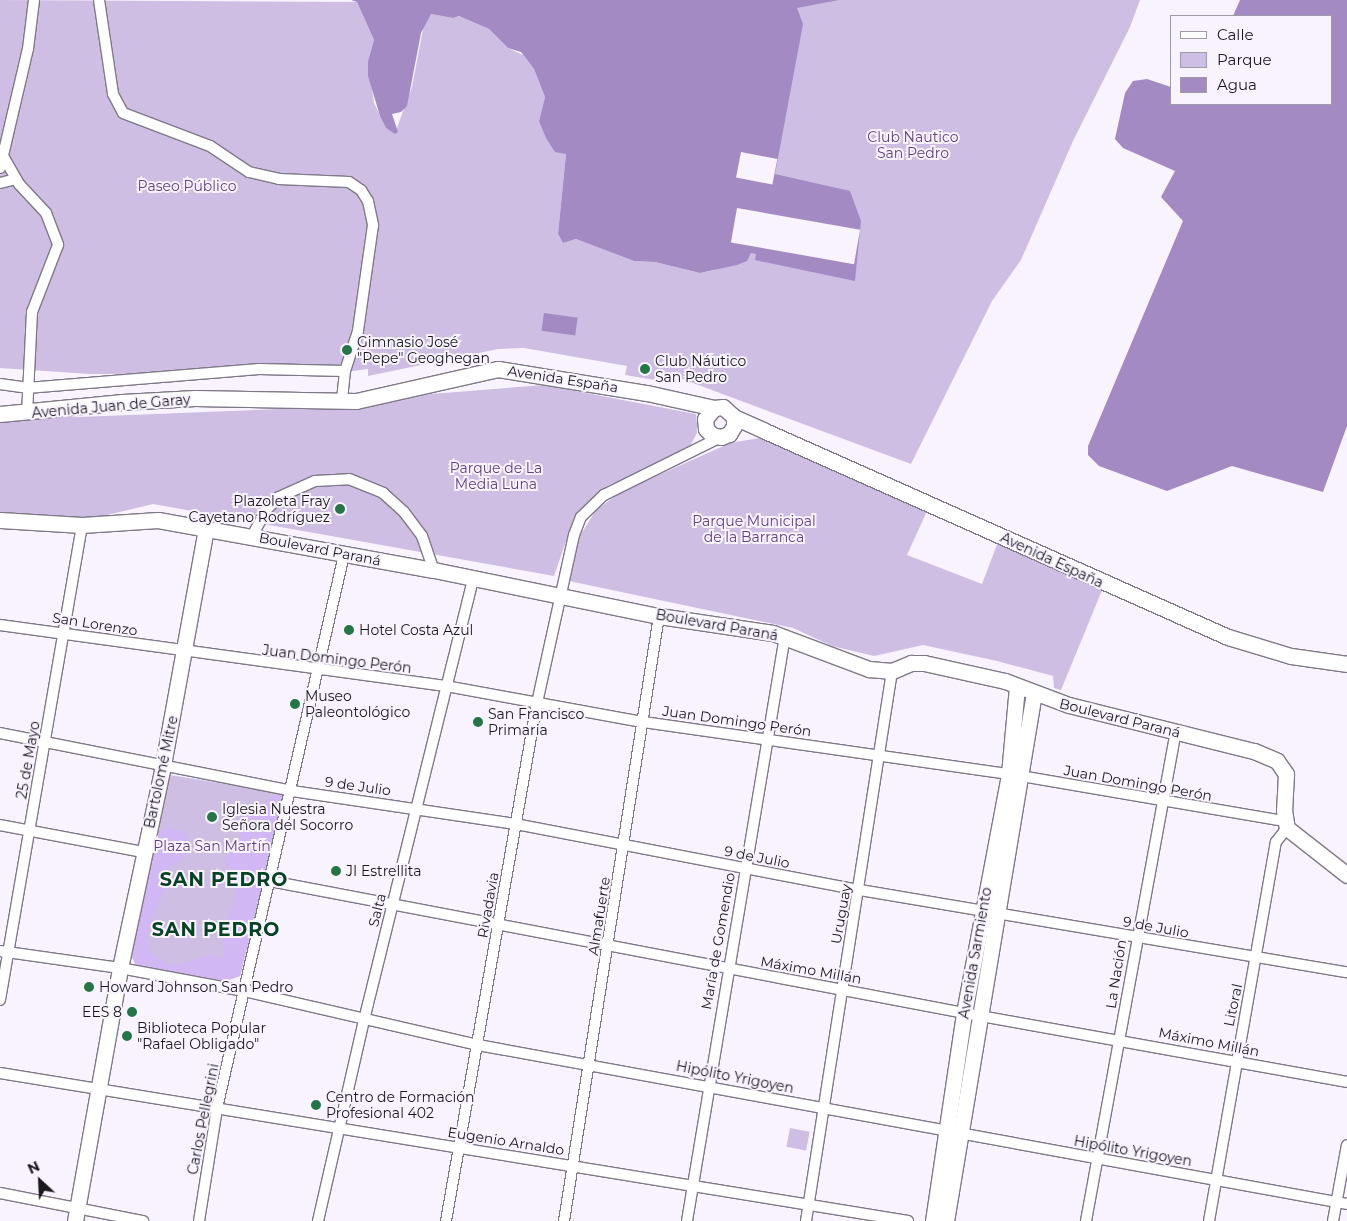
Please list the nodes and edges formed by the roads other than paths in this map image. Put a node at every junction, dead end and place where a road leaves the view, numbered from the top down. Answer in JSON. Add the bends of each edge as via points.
{"nodes":[{"id":1,"x":34,"y":0,"type":"edge"},
{"id":2,"x":100,"y":0,"type":"edge"},
{"id":3,"x":3,"y":156,"type":"junction"},
{"id":4,"x":0,"y":168,"type":"edge"},
{"id":5,"x":16,"y":179,"type":"junction"},
{"id":6,"x":0,"y":183,"type":"edge"},
{"id":7,"x":345,"y":371,"type":"junction"},
{"id":8,"x":0,"y":384,"type":"edge"},
{"id":9,"x":27,"y":388,"type":"junction"},
{"id":10,"x":222,"y":397,"type":"joint"},
{"id":11,"x":342,"y":400,"type":"junction"},
{"id":12,"x":27,"y":413,"type":"junction"},
{"id":13,"x":0,"y":414,"type":"edge"},
{"id":14,"x":706,"y":414,"type":"junction"},
{"id":15,"x":729,"y":428,"type":"junction"},
{"id":16,"x":692,"y":453,"type":"junction"},
{"id":17,"x":0,"y":520,"type":"edge"},
{"id":18,"x":82,"y":525,"type":"junction"},
{"id":19,"x":206,"y":529,"type":"junction"},
{"id":20,"x":252,"y":536,"type":"junction"},
{"id":21,"x":344,"y":555,"type":"junction"},
{"id":22,"x":434,"y":570,"type":"junction"},
{"id":23,"x":474,"y":577,"type":"junction"},
{"id":24,"x":559,"y":594,"type":"junction"},
{"id":25,"x":659,"y":616,"type":"junction"},
{"id":26,"x":0,"y":624,"type":"edge"},
{"id":27,"x":66,"y":633,"type":"junction"},
{"id":28,"x":785,"y":636,"type":"junction"},
{"id":29,"x":185,"y":652,"type":"junction"},
{"id":30,"x":1347,"y":664,"type":"edge"},
{"id":31,"x":320,"y":671,"type":"junction"},
{"id":32,"x":892,"y":671,"type":"junction"},
{"id":33,"x":446,"y":686,"type":"junction"},
{"id":34,"x":1017,"y":686,"type":"junction"},
{"id":35,"x":1034,"y":693,"type":"junction"},
{"id":36,"x":537,"y":703,"type":"junction"},
{"id":37,"x":643,"y":722,"type":"junction"},
{"id":38,"x":1176,"y":732,"type":"junction"},
{"id":39,"x":0,"y":733,"type":"edge"},
{"id":40,"x":767,"y":738,"type":"junction"},
{"id":41,"x":44,"y":741,"type":"junction"},
{"id":42,"x":880,"y":756,"type":"junction"},
{"id":43,"x":164,"y":765,"type":"junction"},
{"id":44,"x":1014,"y":775,"type":"junction"},
{"id":45,"x":292,"y":791,"type":"junction"},
{"id":46,"x":1161,"y":802,"type":"junction"},
{"id":47,"x":416,"y":809,"type":"junction"},
{"id":48,"x":516,"y":824,"type":"junction"},
{"id":49,"x":1286,"y":824,"type":"junction"},
{"id":50,"x":0,"y":825,"type":"edge"},
{"id":51,"x":30,"y":831,"type":"junction"},
{"id":52,"x":624,"y":844,"type":"junction"},
{"id":53,"x":143,"y":852,"type":"junction"},
{"id":54,"x":745,"y":869,"type":"junction"},
{"id":55,"x":1347,"y":875,"type":"edge"},
{"id":56,"x":270,"y":880,"type":"junction"},
{"id":57,"x":860,"y":890,"type":"junction"},
{"id":58,"x":394,"y":902,"type":"junction"},
{"id":59,"x":990,"y":910,"type":"junction"},
{"id":60,"x":499,"y":922,"type":"junction"},
{"id":61,"x":1136,"y":938,"type":"junction"},
{"id":62,"x":608,"y":944,"type":"junction"},
{"id":63,"x":4,"y":952,"type":"edge"},
{"id":64,"x":1257,"y":958,"type":"junction"},
{"id":65,"x":120,"y":968,"type":"junction"},
{"id":66,"x":728,"y":969,"type":"junction"},
{"id":67,"x":1347,"y":972,"type":"edge"},
{"id":68,"x":842,"y":990,"type":"junction"},
{"id":69,"x":244,"y":992,"type":"junction"},
{"id":70,"x":0,"y":1000,"type":"edge"},
{"id":71,"x":971,"y":1014,"type":"junction"},
{"id":72,"x":364,"y":1020,"type":"junction"},
{"id":73,"x":1120,"y":1038,"type":"junction"},
{"id":74,"x":478,"y":1046,"type":"junction"},
{"id":75,"x":1235,"y":1060,"type":"junction"},
{"id":76,"x":589,"y":1064,"type":"junction"},
{"id":77,"x":0,"y":1073,"type":"edge"},
{"id":78,"x":1347,"y":1082,"type":"edge"},
{"id":79,"x":708,"y":1086,"type":"junction"},
{"id":80,"x":99,"y":1088,"type":"junction"},
{"id":81,"x":218,"y":1108,"type":"junction"},
{"id":82,"x":824,"y":1108,"type":"junction"},
{"id":83,"x":338,"y":1128,"type":"junction"},
{"id":84,"x":953,"y":1131,"type":"junction"},
{"id":85,"x":1347,"y":1145,"type":"edge"},
{"id":86,"x":459,"y":1147,"type":"junction"},
{"id":87,"x":1098,"y":1159,"type":"junction"},
{"id":88,"x":574,"y":1166,"type":"junction"},
{"id":89,"x":1216,"y":1180,"type":"junction"},
{"id":90,"x":692,"y":1186,"type":"junction"},
{"id":91,"x":0,"y":1193,"type":"edge"},
{"id":92,"x":1342,"y":1203,"type":"edge"},
{"id":93,"x":808,"y":1205,"type":"junction"},
{"id":94,"x":76,"y":1215,"type":"edge"},
{"id":95,"x":143,"y":1221,"type":"edge"},
{"id":96,"x":199,"y":1221,"type":"edge"},
{"id":97,"x":318,"y":1221,"type":"edge"},
{"id":98,"x":446,"y":1221,"type":"edge"},
{"id":99,"x":564,"y":1221,"type":"edge"},
{"id":100,"x":687,"y":1221,"type":"edge"},
{"id":101,"x":806,"y":1221,"type":"edge"},
{"id":102,"x":908,"y":1221,"type":"edge"},
{"id":103,"x":933,"y":1221,"type":"edge"},
{"id":104,"x":946,"y":1221,"type":"edge"},
{"id":105,"x":1086,"y":1221,"type":"edge"},
{"id":106,"x":1209,"y":1221,"type":"edge"},
{"id":107,"x":1333,"y":1221,"type":"edge"}],
"edges":[{"from":1,"to":3,"type":"street","via":[[28,49]]},
{"from":2,"to":7,"type":"street","via":[[113,94],[123,113],[222,152],[249,172],[279,179],[332,179],[350,182],[361,190],[368,201],[373,225],[358,331]]},
{"from":3,"to":4,"type":"street"},
{"from":3,"to":5,"type":"street"},
{"from":5,"to":6,"type":"street"},
{"from":5,"to":9,"type":"street","via":[[46,213],[58,245],[32,312]]},
{"from":7,"to":9,"type":"street","via":[[259,369]]},
{"from":7,"to":11,"type":"street"},
{"from":8,"to":9,"type":"street"},
{"from":9,"to":12,"type":"street"},
{"from":10,"to":11,"type":"main road","name":"Avenida España"},
{"from":10,"to":12,"type":"main road","name":"Avenida Juan de Garay","via":[[122,402]]},
{"from":11,"to":14,"type":"main road","name":"Avenida España","via":[[384,397],[498,369],[637,391]]},
{"from":12,"to":13,"type":"main road","name":"Avenida Juan de Garay"},
{"from":14,"to":15,"type":"main road","name":"Avenida España","via":[[712,435]]},
{"from":14,"to":15,"type":"main road","name":"Avenida España","via":[[724,407]]},
{"from":14,"to":16,"type":"street"},
{"from":15,"to":16,"type":"street"},
{"from":15,"to":30,"type":"main road","name":"Avenida España","via":[[765,431],[1181,619],[1266,649]]},
{"from":16,"to":24,"type":"street","name":"Rivadavia","via":[[620,485],[590,508],[574,535]]},
{"from":17,"to":18,"type":"main road","name":"Boulevard Paraná"},
{"from":18,"to":19,"type":"main road","name":"Boulevard Paraná","via":[[147,520]]},
{"from":18,"to":27,"type":"street","name":"25 de Mayo"},
{"from":19,"to":20,"type":"main road","name":"Boulevard Paraná"},
{"from":19,"to":29,"type":"main road","name":"Bartolomé Mitre"},
{"from":20,"to":21,"type":"main road","name":"Boulevard Paraná"},
{"from":20,"to":22,"type":"street","via":[[279,497],[315,481],[348,479],[384,493],[404,512],[422,536]]},
{"from":21,"to":22,"type":"main road","name":"Boulevard Paraná"},
{"from":21,"to":31,"type":"street","name":"Carlos Pellegrini"},
{"from":22,"to":23,"type":"main road","name":"Boulevard Paraná"},
{"from":23,"to":24,"type":"main road","name":"Boulevard Paraná"},
{"from":23,"to":33,"type":"street","name":"Salta"},
{"from":24,"to":25,"type":"main road","name":"Boulevard Paraná"},
{"from":24,"to":36,"type":"street","name":"Rivadavia"},
{"from":25,"to":28,"type":"main road","name":"Boulevard Paraná"},
{"from":25,"to":37,"type":"street","name":"Almafuerte"},
{"from":26,"to":27,"type":"street","name":"San Lorenzo"},
{"from":27,"to":29,"type":"street","name":"San Lorenzo"},
{"from":27,"to":41,"type":"street","name":"25 de Mayo"},
{"from":28,"to":32,"type":"main road","name":"Boulevard Paraná","via":[[857,666]]},
{"from":28,"to":40,"type":"street","name":"María de Gomendio"},
{"from":29,"to":31,"type":"street","name":"Juan Domingo Perón"},
{"from":29,"to":43,"type":"main road","name":"Bartolomé Mitre"},
{"from":31,"to":33,"type":"street","name":"Juan Domingo Perón"},
{"from":31,"to":45,"type":"street","name":"Carlos Pellegrini"},
{"from":32,"to":34,"type":"main road","name":"Boulevard Paraná","via":[[910,663],[924,664]]},
{"from":32,"to":42,"type":"street","name":"Uruguay"},
{"from":33,"to":36,"type":"street","name":"Juan Domingo Perón"},
{"from":33,"to":47,"type":"street","name":"Salta"},
{"from":34,"to":35,"type":"main road","name":"Boulevard Paraná"},
{"from":34,"to":44,"type":"main road","name":"Avenida Sarmiento"},
{"from":35,"to":38,"type":"main road","name":"Boulevard Paraná"},
{"from":35,"to":44,"type":"main road","name":"Avenida Sarmiento"},
{"from":36,"to":37,"type":"street","name":"Juan Domingo Perón"},
{"from":36,"to":48,"type":"street","name":"Rivadavia"},
{"from":37,"to":40,"type":"street","name":"Juan Domingo Perón"},
{"from":37,"to":52,"type":"street","name":"Almafuerte"},
{"from":38,"to":46,"type":"street","name":"La Nación"},
{"from":38,"to":49,"type":"main road","name":"Boulevard Paraná","via":[[1254,751],[1276,760],[1286,774]]},
{"from":39,"to":41,"type":"street","name":"9 de Julio"},
{"from":40,"to":42,"type":"street","name":"Juan Domingo Perón"},
{"from":40,"to":54,"type":"street","name":"María de Gomendio"},
{"from":41,"to":43,"type":"street","name":"9 de Julio"},
{"from":41,"to":51,"type":"street","name":"25 de Mayo"},
{"from":42,"to":44,"type":"street","name":"Juan Domingo Perón"},
{"from":42,"to":57,"type":"street","name":"Uruguay"},
{"from":43,"to":45,"type":"street","name":"9 de Julio"},
{"from":43,"to":53,"type":"main road","name":"Bartolomé Mitre"},
{"from":44,"to":46,"type":"street","name":"Juan Domingo Perón"},
{"from":44,"to":59,"type":"main road","name":"Avenida Sarmiento"},
{"from":45,"to":47,"type":"street","name":"9 de Julio"},
{"from":45,"to":56,"type":"street","name":"Carlos Pellegrini"},
{"from":46,"to":49,"type":"street","name":"Juan Domingo Perón"},
{"from":46,"to":61,"type":"street","name":"La Nación"},
{"from":47,"to":48,"type":"street","name":"9 de Julio"},
{"from":47,"to":58,"type":"street","name":"Salta"},
{"from":48,"to":52,"type":"street","name":"9 de Julio"},
{"from":48,"to":60,"type":"street","name":"Rivadavia"},
{"from":49,"to":55,"type":"main road"},
{"from":49,"to":64,"type":"street","name":"Litoral","via":[[1276,842]]},
{"from":50,"to":51,"type":"street"},
{"from":51,"to":53,"type":"street"},
{"from":51,"to":63,"type":"street","name":"25 de Mayo"},
{"from":52,"to":54,"type":"street","name":"9 de Julio"},
{"from":52,"to":62,"type":"street","name":"Almafuerte"},
{"from":53,"to":65,"type":"main road","name":"Bartolomé Mitre"},
{"from":54,"to":57,"type":"street","name":"9 de Julio"},
{"from":54,"to":66,"type":"street","name":"María de Gomendio"},
{"from":56,"to":58,"type":"street","name":"Máximo Millán"},
{"from":56,"to":69,"type":"street","name":"Carlos Pellegrini"},
{"from":57,"to":59,"type":"street","name":"9 de Julio"},
{"from":57,"to":68,"type":"street","name":"Uruguay"},
{"from":58,"to":60,"type":"street","name":"Máximo Millán"},
{"from":58,"to":72,"type":"street","name":"Salta"},
{"from":59,"to":61,"type":"street","name":"9 de Julio"},
{"from":59,"to":71,"type":"main road","name":"Avenida Sarmiento"},
{"from":60,"to":62,"type":"street","name":"Máximo Millán"},
{"from":60,"to":74,"type":"street","name":"Rivadavia"},
{"from":61,"to":64,"type":"street","name":"9 de Julio"},
{"from":61,"to":73,"type":"street","name":"La Nación"},
{"from":62,"to":66,"type":"street","name":"Máximo Millán"},
{"from":62,"to":76,"type":"street","name":"Almafuerte"},
{"from":63,"to":65,"type":"street","name":"Hipólito Yrigoyen"},
{"from":63,"to":70,"type":"street","name":"25 de Mayo"},
{"from":64,"to":67,"type":"street","name":"9 de Julio"},
{"from":64,"to":75,"type":"street","name":"Litoral"},
{"from":65,"to":69,"type":"street","name":"Hipólito Yrigoyen"},
{"from":65,"to":80,"type":"main road","name":"Bartolomé Mitre"},
{"from":66,"to":68,"type":"street","name":"Máximo Millán"},
{"from":66,"to":79,"type":"street","name":"María de Gomendio"},
{"from":68,"to":71,"type":"street","name":"Máximo Millán"},
{"from":68,"to":82,"type":"street","name":"Uruguay"},
{"from":69,"to":72,"type":"street","name":"Hipólito Yrigoyen"},
{"from":69,"to":81,"type":"street","name":"Carlos Pellegrini"},
{"from":71,"to":73,"type":"street","name":"Máximo Millán"},
{"from":71,"to":84,"type":"main road","name":"Avenida Sarmiento"},
{"from":72,"to":74,"type":"street","name":"Hipólito Yrigoyen"},
{"from":72,"to":83,"type":"street","name":"Salta"},
{"from":73,"to":75,"type":"street","name":"Máximo Millán"},
{"from":73,"to":87,"type":"street","name":"La Nación"},
{"from":74,"to":76,"type":"street","name":"Hipólito Yrigoyen"},
{"from":74,"to":86,"type":"street","name":"Rivadavia"},
{"from":75,"to":78,"type":"street","name":"Máximo Millán"},
{"from":75,"to":89,"type":"street","name":"Litoral"},
{"from":76,"to":79,"type":"street","name":"Hipólito Yrigoyen"},
{"from":76,"to":88,"type":"street","name":"Almafuerte"},
{"from":77,"to":80,"type":"street","name":"Eugenio Arnaldo"},
{"from":79,"to":82,"type":"street","name":"Hipólito Yrigoyen"},
{"from":79,"to":90,"type":"street","name":"María de Gomendio"},
{"from":80,"to":81,"type":"street","name":"Eugenio Arnaldo"},
{"from":80,"to":94,"type":"main road","name":"Bartolomé Mitre"},
{"from":81,"to":83,"type":"street","name":"Eugenio Arnaldo"},
{"from":81,"to":96,"type":"street","name":"Carlos Pellegrini"},
{"from":82,"to":84,"type":"street","name":"Hipólito Yrigoyen"},
{"from":82,"to":93,"type":"street","name":"Uruguay"},
{"from":83,"to":86,"type":"street","name":"Eugenio Arnaldo"},
{"from":83,"to":97,"type":"street","name":"Salta"},
{"from":84,"to":87,"type":"street","name":"Hipólito Yrigoyen"},
{"from":84,"to":103,"type":"main road","name":"Avenida Sarmiento"},
{"from":84,"to":104,"type":"main road","name":"Avenida Sarmiento"},
{"from":85,"to":92,"type":"street"},
{"from":86,"to":88,"type":"street","name":"Eugenio Arnaldo"},
{"from":86,"to":98,"type":"street","name":"Rivadavia"},
{"from":87,"to":89,"type":"street","name":"Hipólito Yrigoyen"},
{"from":87,"to":105,"type":"street","name":"La Nación"},
{"from":88,"to":90,"type":"street","name":"Eugenio Arnaldo"},
{"from":88,"to":99,"type":"street","name":"Almafuerte"},
{"from":89,"to":92,"type":"street","name":"Hipólito Yrigoyen"},
{"from":89,"to":106,"type":"street","name":"Litoral"},
{"from":90,"to":93,"type":"street","name":"Eugenio Arnaldo"},
{"from":90,"to":100,"type":"street","name":"María de Gomendio"},
{"from":91,"to":94,"type":"street"},
{"from":92,"to":107,"type":"street"},
{"from":93,"to":101,"type":"street","name":"Uruguay"},
{"from":93,"to":102,"type":"street","name":"Eugenio Arnaldo"},
{"from":94,"to":95,"type":"street"}]}
